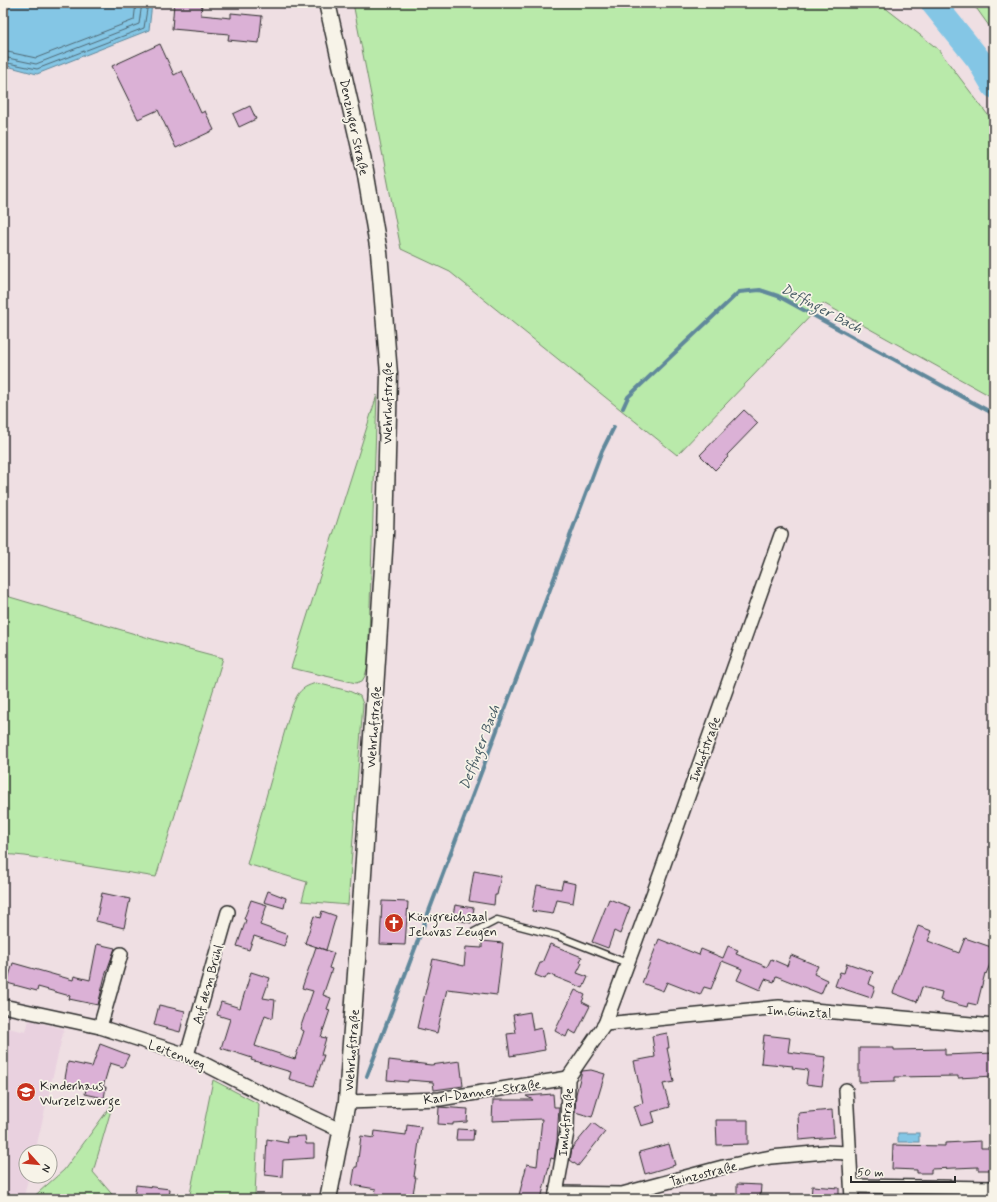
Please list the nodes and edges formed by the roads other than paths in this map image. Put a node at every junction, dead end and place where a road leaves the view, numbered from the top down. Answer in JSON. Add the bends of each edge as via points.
{"nodes":[{"id":1,"x":327,"y":3,"type":"edge"},
{"id":2,"x":379,"y":252,"type":"joint"},
{"id":3,"x":781,"y":535,"type":"dead end"},
{"id":4,"x":228,"y":912,"type":"dead end"},
{"id":5,"x":474,"y":932,"type":"dead end"},
{"id":6,"x":121,"y":954,"type":"dead end"},
{"id":7,"x":627,"y":963,"type":"junction"},
{"id":8,"x":3,"y":1006,"type":"edge"},
{"id":9,"x":605,"y":1024,"type":"junction"},
{"id":10,"x":994,"y":1026,"type":"edge"},
{"id":11,"x":100,"y":1027,"type":"junction"},
{"id":12,"x":187,"y":1056,"type":"junction"},
{"id":13,"x":568,"y":1078,"type":"junction"},
{"id":14,"x":846,"y":1090,"type":"dead end"},
{"id":15,"x":347,"y":1102,"type":"junction"},
{"id":16,"x":342,"y":1131,"type":"junction"},
{"id":17,"x":849,"y":1153,"type":"junction"},
{"id":18,"x":852,"y":1186,"type":"junction"},
{"id":19,"x":994,"y":1188,"type":"edge"},
{"id":20,"x":556,"y":1196,"type":"edge"},
{"id":21,"x":328,"y":1199,"type":"edge"},
{"id":22,"x":852,"y":1199,"type":"edge"}],
"edges":[{"from":1,"to":2,"type":"street","name":"Denzinger Straße","via":[[365,170]]},
{"from":2,"to":15,"type":"street","name":"Wehrhofstraße","via":[[389,374],[385,536]]},
{"from":3,"to":7,"type":"street","name":"Imhofstraße"},
{"from":4,"to":12,"type":"street","name":"Auf dem Brühl"},
{"from":5,"to":7,"type":"lane","via":[[497,920],[558,936]]},
{"from":6,"to":11,"type":"street"},
{"from":7,"to":9,"type":"street","name":"Imhofstraße"},
{"from":8,"to":11,"type":"street","name":"Leitenweg"},
{"from":9,"to":10,"type":"street","name":"Im Günztal","via":[[779,1007]]},
{"from":9,"to":13,"type":"street","name":"Imhofstraße"},
{"from":11,"to":12,"type":"street","name":"Leitenweg"},
{"from":12,"to":16,"type":"street","name":"Leitenweg"},
{"from":13,"to":15,"type":"street","name":"Karl-Danner-Straße","via":[[440,1099]]},
{"from":13,"to":20,"type":"street","name":"Imhofstraße","via":[[567,1132]]},
{"from":14,"to":17,"type":"street"},
{"from":15,"to":16,"type":"street","name":"Wehrhofstraße"},
{"from":16,"to":21,"type":"street","name":"Wehrhofstraße"},
{"from":17,"to":18,"type":"street"},
{"from":17,"to":20,"type":"street","name":"Tainzostraße","via":[[825,1152],[771,1157],[622,1194]]},
{"from":18,"to":19,"type":"street"},
{"from":18,"to":22,"type":"street"}]}
